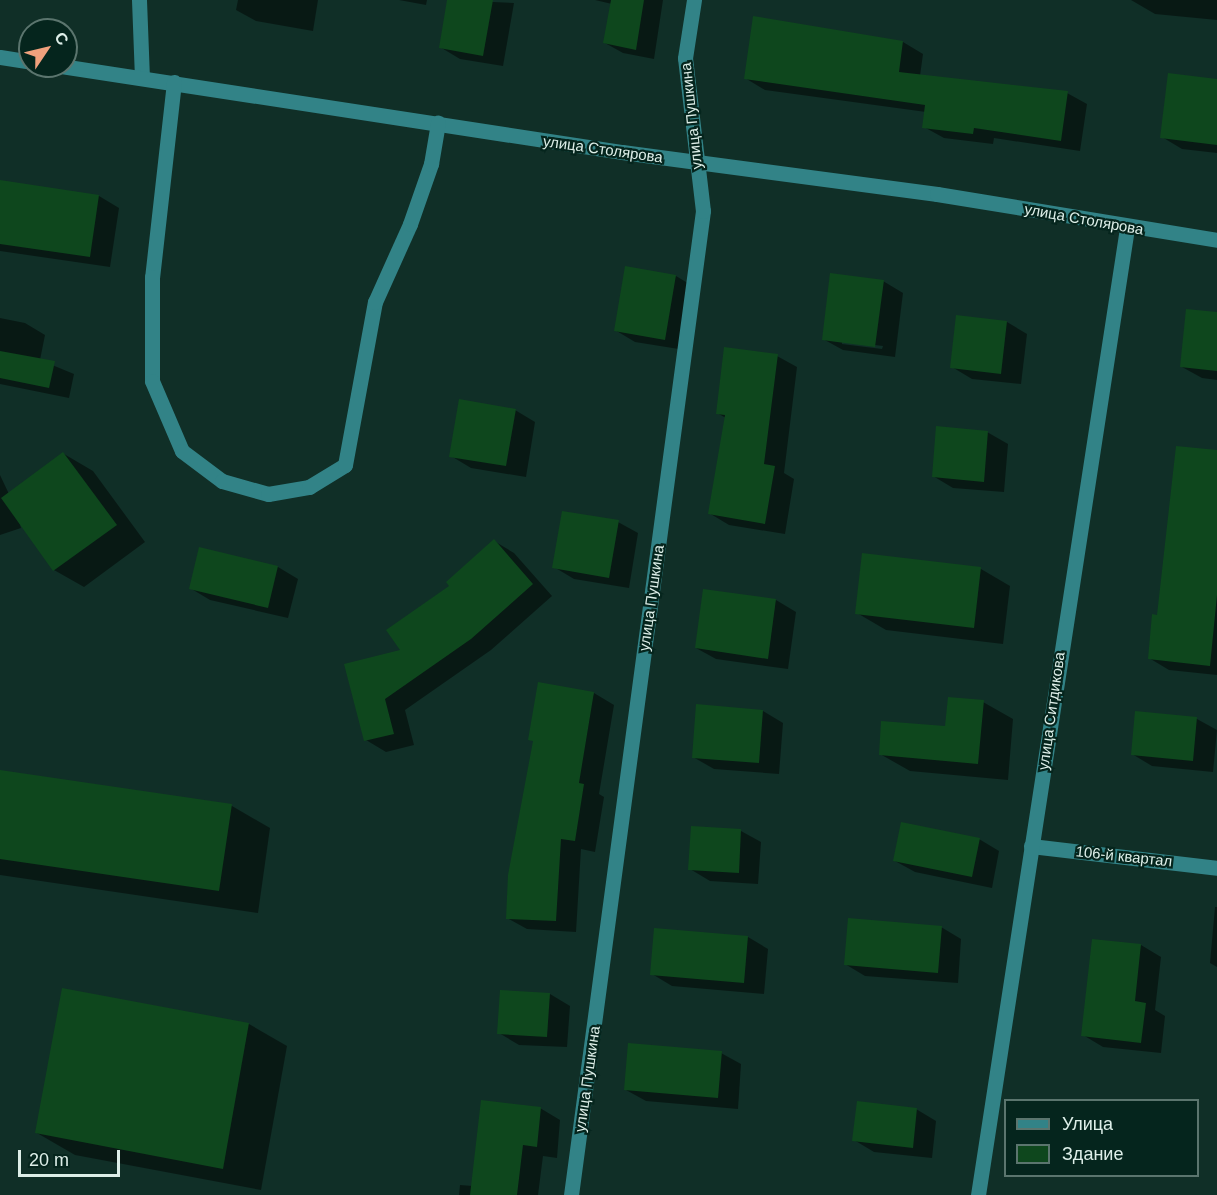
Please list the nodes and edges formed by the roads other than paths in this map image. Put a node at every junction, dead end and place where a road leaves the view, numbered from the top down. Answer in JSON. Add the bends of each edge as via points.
{"nodes":[{"id":1,"x":140,"y":0,"type":"edge"},
{"id":2,"x":694,"y":0,"type":"edge"},
{"id":3,"x":0,"y":57,"type":"edge"},
{"id":4,"x":18,"y":60,"type":"edge"},
{"id":5,"x":78,"y":68,"type":"edge"},
{"id":6,"x":142,"y":77,"type":"junction"},
{"id":7,"x":174,"y":82,"type":"junction"},
{"id":8,"x":438,"y":123,"type":"junction"},
{"id":9,"x":695,"y":162,"type":"junction"},
{"id":10,"x":1127,"y":228,"type":"junction"},
{"id":11,"x":1217,"y":240,"type":"edge"},
{"id":12,"x":1031,"y":846,"type":"junction"},
{"id":13,"x":1217,"y":868,"type":"edge"},
{"id":14,"x":571,"y":1195,"type":"edge"},
{"id":15,"x":978,"y":1195,"type":"edge"}],
"edges":[{"from":1,"to":6,"type":"street"},
{"from":2,"to":9,"type":"street","name":"улица Пушкина","via":[[685,57]]},
{"from":3,"to":4,"type":"street"},
{"from":5,"to":6,"type":"street","name":"улица Столярова"},
{"from":6,"to":7,"type":"street","name":"улица Столярова"},
{"from":7,"to":8,"type":"street","name":"улица Столярова"},
{"from":7,"to":8,"type":"street","via":[[152,277],[152,381],[182,451],[222,481],[268,494],[309,487],[345,465],[375,302],[410,224],[431,164]]},
{"from":8,"to":9,"type":"street","name":"улица Столярова"},
{"from":9,"to":10,"type":"street","name":"улица Столярова","via":[[937,194]]},
{"from":9,"to":14,"type":"street","name":"улица Пушкина","via":[[703,211]]},
{"from":10,"to":11,"type":"street","name":"улица Столярова"},
{"from":10,"to":12,"type":"street","name":"улица Ситдикова"},
{"from":12,"to":13,"type":"street","name":"106-й квартал"},
{"from":12,"to":15,"type":"street","name":"улица Ситдикова"}]}
